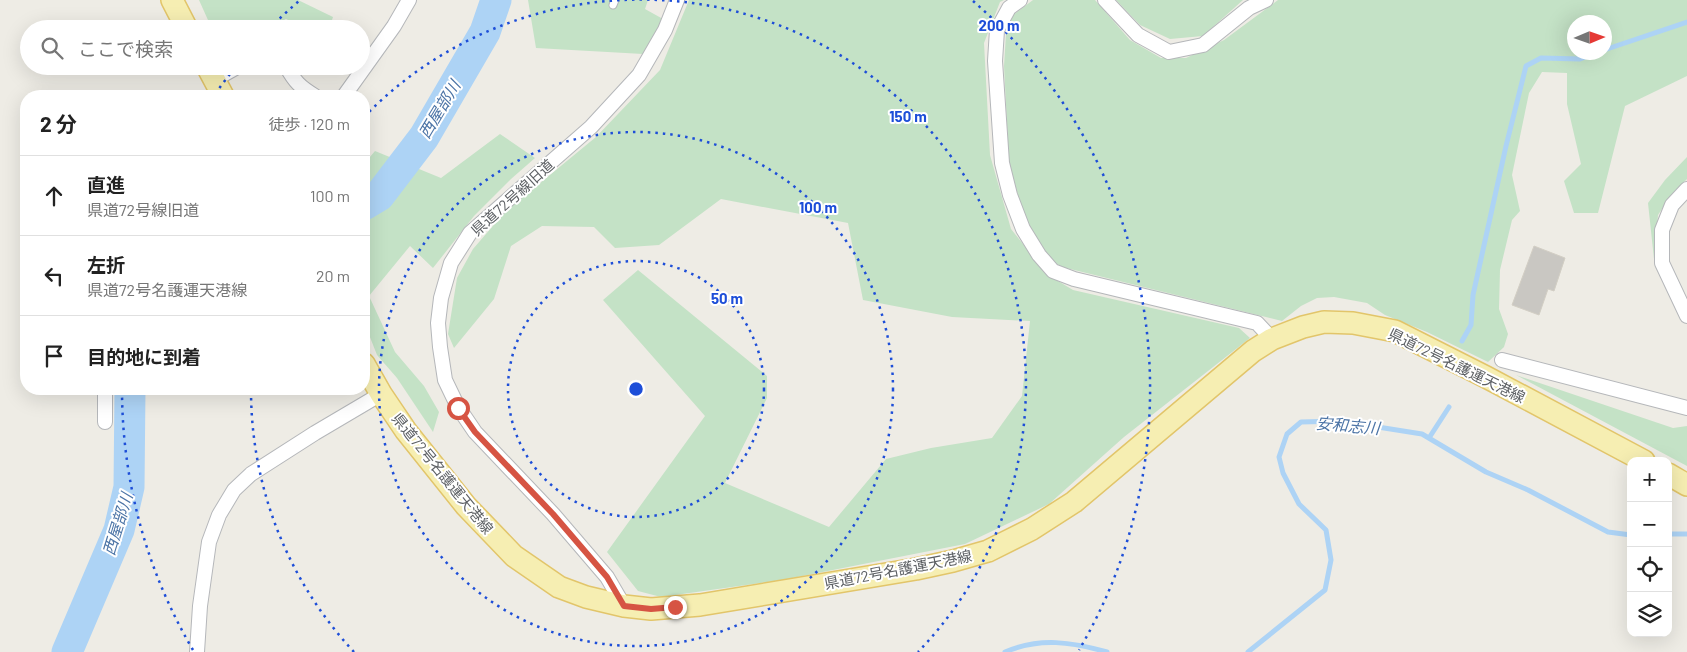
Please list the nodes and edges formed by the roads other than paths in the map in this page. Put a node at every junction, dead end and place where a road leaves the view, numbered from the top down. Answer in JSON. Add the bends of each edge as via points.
{"nodes":[{"id":1,"x":172,"y":0,"type":"edge"},
{"id":2,"x":409,"y":0,"type":"edge"},
{"id":3,"x":677,"y":0,"type":"edge"},
{"id":4,"x":1020,"y":0,"type":"edge"},
{"id":5,"x":1105,"y":0,"type":"edge"},
{"id":6,"x":1266,"y":0,"type":"edge"},
{"id":7,"x":182,"y":20,"type":"edge"},
{"id":8,"x":370,"y":60,"type":"edge"},
{"id":9,"x":292,"y":75,"type":"edge"},
{"id":10,"x":359,"y":75,"type":"edge"},
{"id":11,"x":306,"y":90,"type":"edge"},
{"id":12,"x":348,"y":90,"type":"edge"},
{"id":13,"x":1687,"y":189,"type":"edge"},
{"id":14,"x":1687,"y":316,"type":"edge"},
{"id":15,"x":1272,"y":339,"type":"junction"},
{"id":16,"x":1502,"y":360,"type":"dead end"},
{"id":17,"x":370,"y":375,"type":"edge"},
{"id":18,"x":381,"y":394,"type":"junction"},
{"id":19,"x":105,"y":395,"type":"edge"},
{"id":20,"x":1687,"y":408,"type":"edge"},
{"id":21,"x":105,"y":422,"type":"dead end"},
{"id":22,"x":1636,"y":457,"type":"edge"},
{"id":23,"x":1672,"y":476,"type":"edge"},
{"id":24,"x":1687,"y":485,"type":"edge"},
{"id":25,"x":624,"y":606,"type":"junction"},
{"id":26,"x":197,"y":652,"type":"edge"}],
"edges":[{"from":1,"to":7,"type":"main road"},
{"from":2,"to":8,"type":"street"},
{"from":3,"to":25,"type":"street","name":"県道72号線旧道","via":[[665,30],[639,75],[591,127],[470,233],[451,262],[438,323],[445,380],[458,408],[475,432],[607,577]]},
{"from":4,"to":15,"type":"street","via":[[1009,8],[998,30],[996,62],[1002,163],[1023,229],[1039,255],[1054,271],[1074,279],[1257,323]]},
{"from":5,"to":6,"type":"street","via":[[1138,35],[1169,52],[1203,45],[1249,8]]},
{"from":9,"to":11,"type":"street"},
{"from":10,"to":12,"type":"street"},
{"from":13,"to":14,"type":"street","via":[[1672,205],[1662,230],[1662,263]]},
{"from":15,"to":22,"type":"main road","name":"県道72号名護運天港線","via":[[1324,322],[1353,323],[1395,331]]},
{"from":15,"to":25,"type":"main road","name":"県道72号名護運天港線","via":[[1252,351],[1074,502],[1032,529],[988,551],[916,569],[700,605],[651,609]]},
{"from":16,"to":20,"type":"street"},
{"from":17,"to":18,"type":"main road","name":"県道72号名護運天港線"},
{"from":18,"to":25,"type":"main road","name":"県道72号名護運天港線","via":[[466,506],[514,556],[559,587]]},
{"from":18,"to":26,"type":"street","via":[[251,474],[234,490],[219,515],[209,542]]},
{"from":19,"to":21,"type":"street"},
{"from":23,"to":24,"type":"main road"}]}
